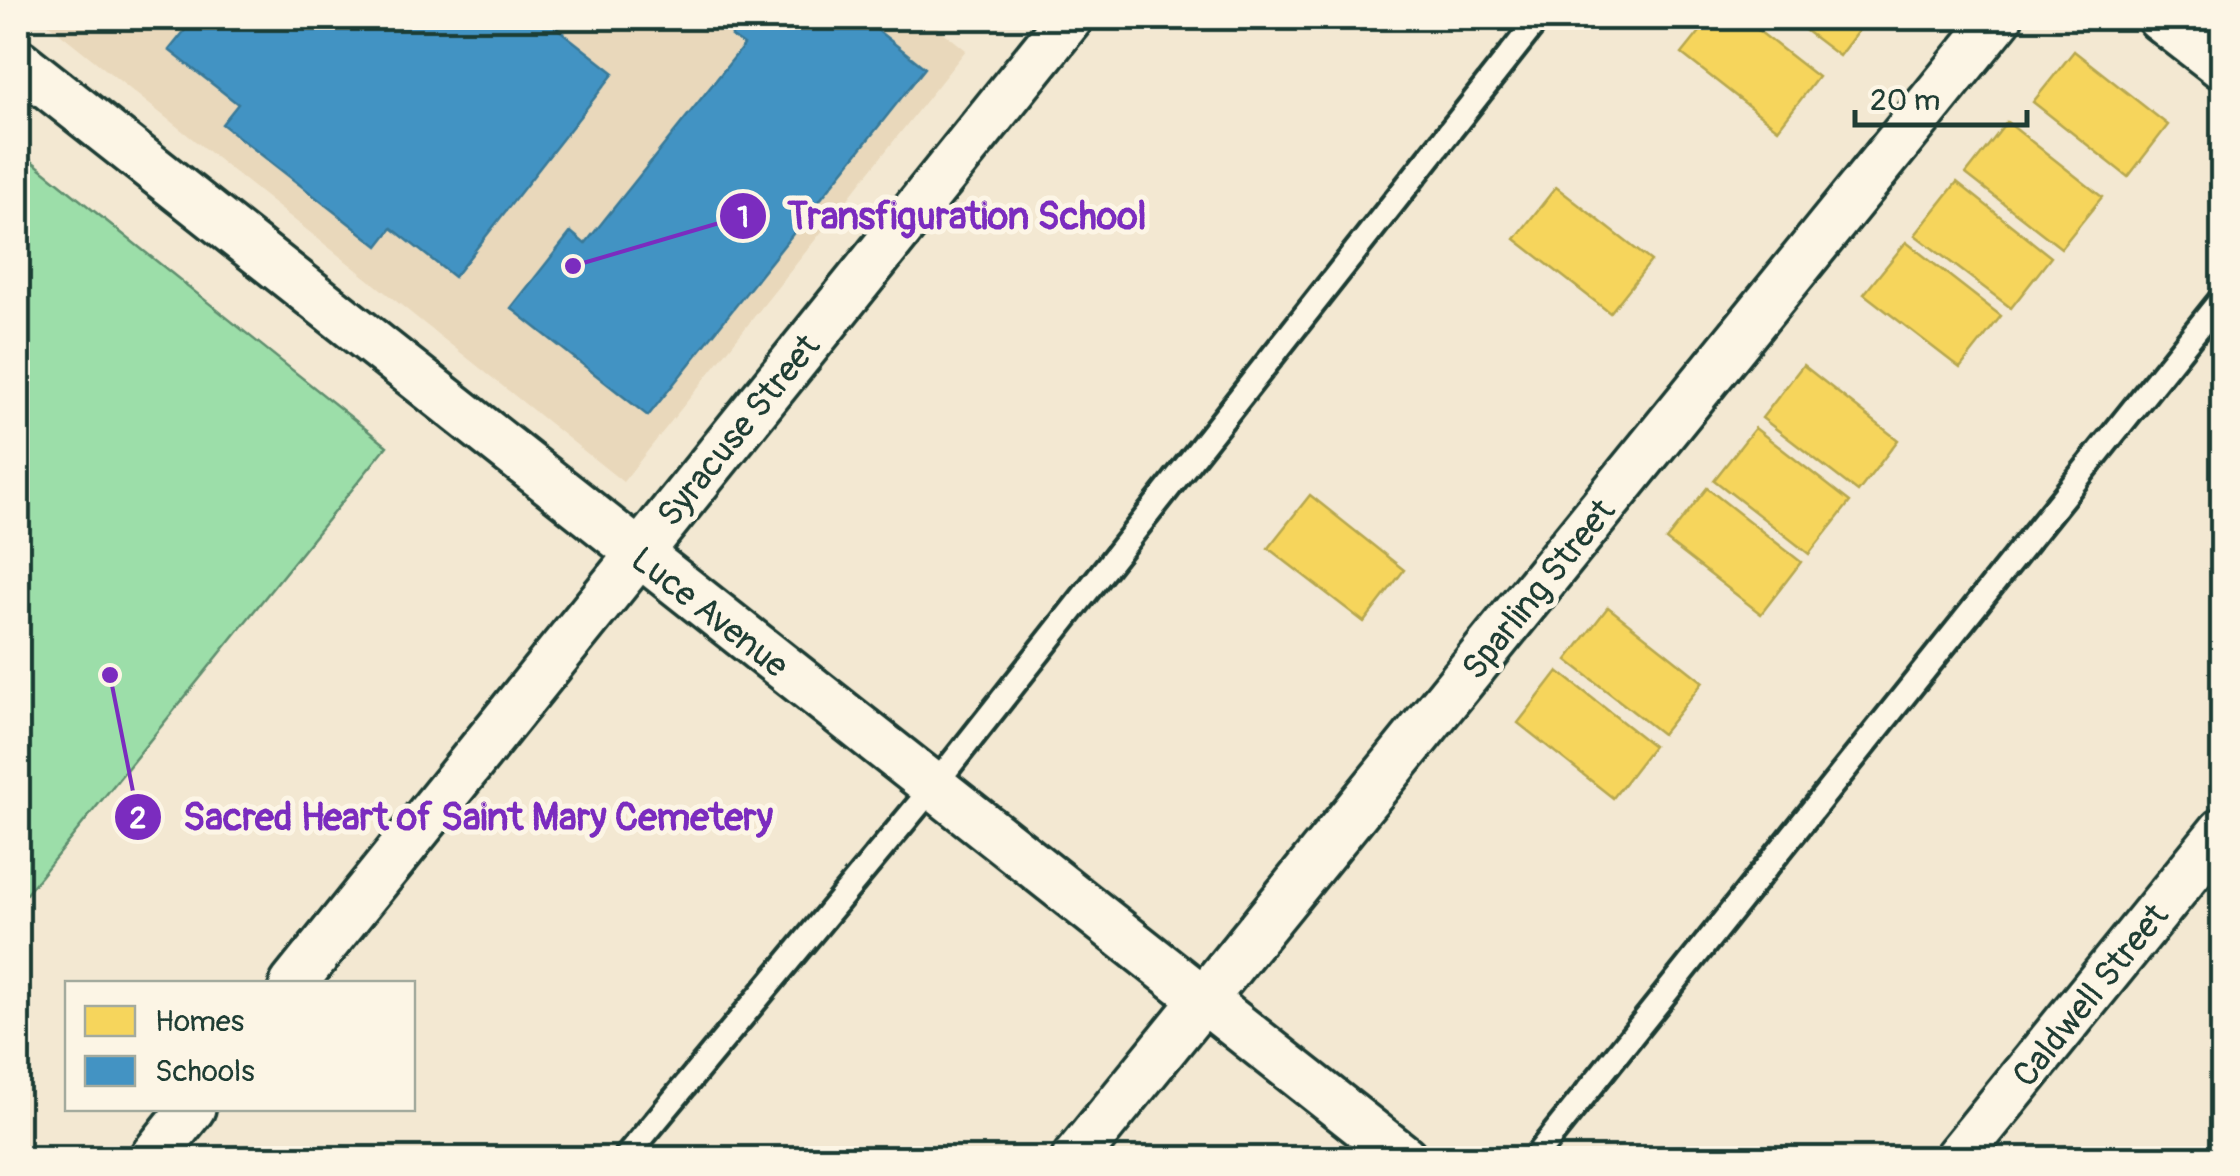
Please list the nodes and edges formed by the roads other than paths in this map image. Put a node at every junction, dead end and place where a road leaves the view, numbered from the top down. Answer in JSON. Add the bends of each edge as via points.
{"nodes":[{"id":1,"x":1539,"y":18,"type":"edge"},
{"id":2,"x":1999,"y":18,"type":"edge"},
{"id":3,"x":2160,"y":18,"type":"edge"},
{"id":4,"x":1063,"y":20,"type":"edge"},
{"id":5,"x":18,"y":62,"type":"edge"},
{"id":6,"x":2222,"y":66,"type":"edge"},
{"id":7,"x":2222,"y":298,"type":"edge"},
{"id":8,"x":637,"y":555,"type":"junction"},
{"id":9,"x":933,"y":786,"type":"junction"},
{"id":10,"x":2222,"y":831,"type":"edge"},
{"id":11,"x":295,"y":981,"type":"edge"},
{"id":12,"x":1206,"y":1000,"type":"junction"},
{"id":13,"x":190,"y":1111,"type":"edge"},
{"id":14,"x":152,"y":1158,"type":"edge"},
{"id":15,"x":625,"y":1158,"type":"edge"},
{"id":16,"x":1075,"y":1158,"type":"edge"},
{"id":17,"x":1404,"y":1158,"type":"edge"},
{"id":18,"x":1534,"y":1158,"type":"edge"},
{"id":19,"x":1957,"y":1158,"type":"edge"}],
"edges":[{"from":1,"to":9,"type":"lane"},
{"from":2,"to":12,"type":"street","name":"Sparling Street"},
{"from":3,"to":6,"type":"street"},
{"from":4,"to":8,"type":"street","name":"Syracuse Street"},
{"from":5,"to":8,"type":"street","name":"Luce Avenue"},
{"from":7,"to":18,"type":"lane"},
{"from":8,"to":9,"type":"street","name":"Luce Avenue"},
{"from":8,"to":11,"type":"street","name":"Syracuse Street"},
{"from":9,"to":12,"type":"street","name":"Luce Avenue"},
{"from":9,"to":15,"type":"lane"},
{"from":10,"to":19,"type":"street","name":"Caldwell Street"},
{"from":12,"to":16,"type":"street","name":"Sparling Street"},
{"from":12,"to":17,"type":"street","name":"Luce Avenue"},
{"from":13,"to":14,"type":"street"}]}
